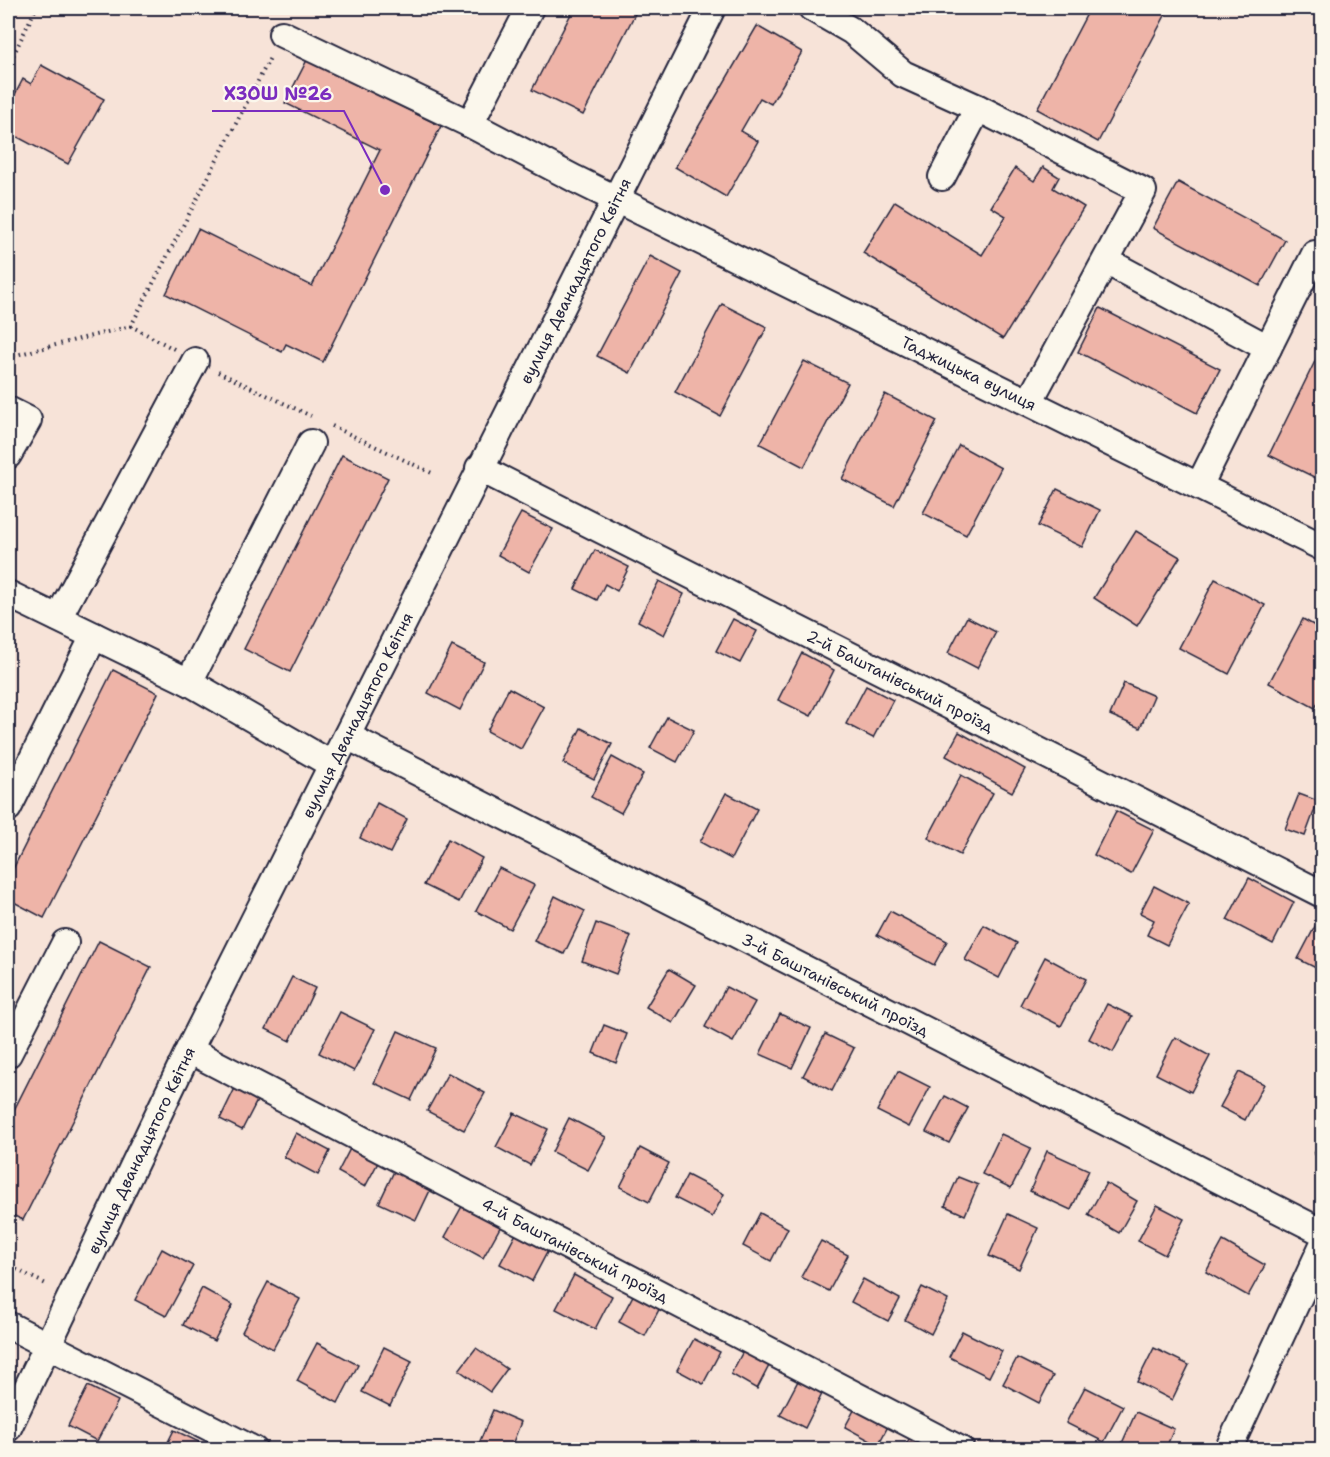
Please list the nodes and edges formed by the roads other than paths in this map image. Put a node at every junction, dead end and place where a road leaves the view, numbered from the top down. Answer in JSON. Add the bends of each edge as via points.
{"nodes":[{"id":1,"x":531,"y":8,"type":"edge"},
{"id":2,"x":712,"y":8,"type":"edge"},
{"id":3,"x":812,"y":8,"type":"edge"},
{"id":4,"x":282,"y":34,"type":"road end"},
{"id":5,"x":978,"y":108,"type":"junction"},
{"id":6,"x":470,"y":124,"type":"junction"},
{"id":7,"x":942,"y":177,"type":"dead end"},
{"id":8,"x":616,"y":199,"type":"junction"},
{"id":9,"x":1315,"y":254,"type":"dead end"},
{"id":10,"x":1106,"y":261,"type":"junction"},
{"id":11,"x":1268,"y":348,"type":"junction"},
{"id":12,"x":195,"y":361,"type":"road end"},
{"id":13,"x":1029,"y":402,"type":"junction"},
{"id":14,"x":8,"y":410,"type":"edge"},
{"id":15,"x":311,"y":443,"type":"dead end"},
{"id":16,"x":8,"y":455,"type":"edge"},
{"id":17,"x":479,"y":468,"type":"junction"},
{"id":18,"x":1199,"y":486,"type":"junction"},
{"id":19,"x":1323,"y":547,"type":"edge"},
{"id":20,"x":8,"y":594,"type":"edge"},
{"id":21,"x":58,"y":618,"type":"junction"},
{"id":22,"x":94,"y":636,"type":"junction"},
{"id":23,"x":189,"y":682,"type":"junction"},
{"id":24,"x":347,"y":736,"type":"junction"},
{"id":25,"x":332,"y":764,"type":"junction"},
{"id":26,"x":8,"y":808,"type":"edge"},
{"id":27,"x":1323,"y":894,"type":"edge"},
{"id":28,"x":65,"y":943,"type":"dead end"},
{"id":29,"x":189,"y":1050,"type":"junction"},
{"id":30,"x":8,"y":1054,"type":"edge"},
{"id":31,"x":1323,"y":1232,"type":"edge"},
{"id":32,"x":1323,"y":1247,"type":"edge"},
{"id":33,"x":8,"y":1325,"type":"edge"},
{"id":34,"x":48,"y":1345,"type":"junction"},
{"id":35,"x":8,"y":1428,"type":"edge"},
{"id":36,"x":254,"y":1449,"type":"edge"},
{"id":37,"x":961,"y":1449,"type":"edge"},
{"id":38,"x":1228,"y":1449,"type":"edge"}],
"edges":[{"from":1,"to":6,"type":"street"},
{"from":2,"to":8,"type":"street","name":"вулиця Дванадцятого Квітня"},
{"from":3,"to":5,"type":"street","via":[[852,31],[903,74]]},
{"from":4,"to":6,"type":"street","name":"Таджицька вулиця"},
{"from":5,"to":7,"type":"street"},
{"from":5,"to":10,"type":"street","via":[[1143,191]]},
{"from":6,"to":8,"type":"street","name":"Таджицька вулиця"},
{"from":8,"to":13,"type":"street","name":"Таджицька вулиця"},
{"from":8,"to":17,"type":"street","name":"вулиця Дванадцятого Квітня"},
{"from":9,"to":11,"type":"street"},
{"from":10,"to":11,"type":"street"},
{"from":10,"to":13,"type":"street"},
{"from":11,"to":18,"type":"street"},
{"from":12,"to":21,"type":"street"},
{"from":13,"to":18,"type":"street","name":"Таджицька вулиця"},
{"from":14,"to":16,"type":"street","via":[[28,420]]},
{"from":15,"to":23,"type":"street"},
{"from":17,"to":24,"type":"street","name":"вулиця Дванадцятого Квітня"},
{"from":17,"to":27,"type":"street","name":"2-й Баштанівський проїзд"},
{"from":18,"to":19,"type":"street","name":"Таджицька вулиця"},
{"from":20,"to":21,"type":"street"},
{"from":21,"to":22,"type":"street"},
{"from":22,"to":23,"type":"street"},
{"from":22,"to":26,"type":"street"},
{"from":23,"to":25,"type":"street"},
{"from":24,"to":25,"type":"street","name":"вулиця Дванадцятого Квітня"},
{"from":24,"to":31,"type":"street","name":"3-й Баштанівський проїзд"},
{"from":25,"to":29,"type":"street","name":"вулиця Дванадцятого Квітня"},
{"from":28,"to":30,"type":"street"},
{"from":29,"to":34,"type":"street","name":"вулиця Дванадцятого Квітня"},
{"from":29,"to":37,"type":"street","name":"4-й Баштанівський проїзд"},
{"from":32,"to":38,"type":"street"},
{"from":33,"to":34,"type":"street"},
{"from":34,"to":35,"type":"street","name":"вулиця Дванадцятого Квітня"},
{"from":34,"to":36,"type":"street"}]}
